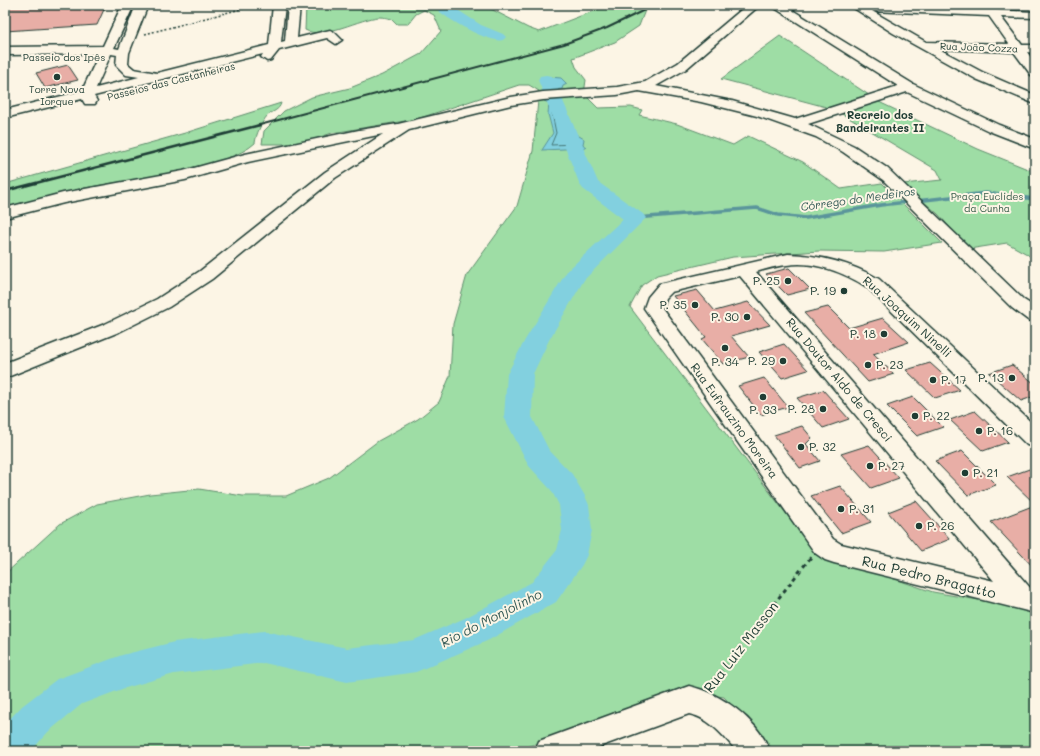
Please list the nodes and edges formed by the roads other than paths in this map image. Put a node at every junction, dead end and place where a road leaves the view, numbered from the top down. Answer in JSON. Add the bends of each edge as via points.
{"nodes":[{"id":1,"x":128,"y":5,"type":"edge"},
{"id":2,"x":142,"y":5,"type":"edge"},
{"id":3,"x":279,"y":5,"type":"edge"},
{"id":4,"x":294,"y":5,"type":"edge"},
{"id":5,"x":754,"y":5,"type":"edge"},
{"id":6,"x":776,"y":5,"type":"edge"},
{"id":7,"x":857,"y":6,"type":"edge"},
{"id":8,"x":913,"y":7,"type":"edge"},
{"id":9,"x":990,"y":9,"type":"edge"},
{"id":10,"x":1035,"y":14,"type":"edge"},
{"id":11,"x":291,"y":43,"type":"junction"},
{"id":12,"x":924,"y":45,"type":"junction"},
{"id":13,"x":1018,"y":49,"type":"junction"},
{"id":14,"x":1035,"y":49,"type":"edge"},
{"id":15,"x":5,"y":50,"type":"edge"},
{"id":16,"x":271,"y":52,"type":"junction"},
{"id":17,"x":107,"y":53,"type":"junction"},
{"id":18,"x":56,"y":54,"type":"junction"},
{"id":19,"x":123,"y":55,"type":"junction"},
{"id":20,"x":5,"y":57,"type":"edge"},
{"id":21,"x":1035,"y":72,"type":"edge"},
{"id":22,"x":164,"y":75,"type":"junction"},
{"id":23,"x":137,"y":85,"type":"junction"},
{"id":24,"x":639,"y":87,"type":"junction"},
{"id":25,"x":908,"y":88,"type":"junction"},
{"id":26,"x":90,"y":93,"type":"junction"},
{"id":27,"x":1035,"y":100,"type":"edge"},
{"id":28,"x":5,"y":114,"type":"edge"},
{"id":29,"x":5,"y":122,"type":"edge"},
{"id":30,"x":798,"y":123,"type":"junction"},
{"id":31,"x":404,"y":127,"type":"junction"},
{"id":32,"x":1035,"y":144,"type":"edge"},
{"id":33,"x":5,"y":213,"type":"edge"},
{"id":34,"x":745,"y":270,"type":"junction"},
{"id":35,"x":658,"y":293,"type":"joint"},
{"id":36,"x":1035,"y":316,"type":"edge"},
{"id":37,"x":5,"y":371,"type":"edge"},
{"id":38,"x":1035,"y":438,"type":"edge"},
{"id":39,"x":824,"y":546,"type":"joint"},
{"id":40,"x":1031,"y":602,"type":"edge"},
{"id":41,"x":549,"y":751,"type":"edge"},
{"id":42,"x":756,"y":751,"type":"edge"}],
"edges":[{"from":1,"to":17,"type":"street"},
{"from":2,"to":19,"type":"street"},
{"from":3,"to":16,"type":"street"},
{"from":4,"to":11,"type":"street"},
{"from":5,"to":24,"type":"street","via":[[682,66],[649,85]]},
{"from":6,"to":25,"type":"street"},
{"from":7,"to":8,"type":"street"},
{"from":7,"to":12,"type":"street"},
{"from":8,"to":9,"type":"street"},
{"from":9,"to":10,"type":"street"},
{"from":9,"to":13,"type":"street"},
{"from":11,"to":16,"type":"street"},
{"from":11,"to":16,"type":"street","name":"Passeios das Castanheiras","via":[[333,37]]},
{"from":12,"to":13,"type":"street","name":"Rua João Cozza"},
{"from":12,"to":27,"type":"street","via":[[980,76]]},
{"from":13,"to":14,"type":"street","name":"Rua João Cozza"},
{"from":13,"to":21,"type":"street"},
{"from":15,"to":18,"type":"street","name":"Passeio dos Ipês"},
{"from":16,"to":22,"type":"street"},
{"from":16,"to":23,"type":"street","name":"Passeios das Castanheiras"},
{"from":17,"to":18,"type":"street","name":"Passeio dos Ipês"},
{"from":17,"to":19,"type":"street","name":"Passeio dos Ipês"},
{"from":17,"to":26,"type":"street"},
{"from":18,"to":20,"type":"street","name":"Passeio dos Ipês"},
{"from":19,"to":22,"type":"street","via":[[122,65],[130,72]]},
{"from":22,"to":23,"type":"street"},
{"from":23,"to":26,"type":"street","via":[[114,91]]},
{"from":24,"to":30,"type":"street","via":[[735,106]]},
{"from":24,"to":31,"type":"street","via":[[543,96],[472,109]]},
{"from":25,"to":30,"type":"street"},
{"from":25,"to":32,"type":"street"},
{"from":26,"to":28,"type":"street"},
{"from":26,"to":29,"type":"street","name":"Passeios das Castanheiras"},
{"from":30,"to":36,"type":"street","via":[[875,166],[1018,304]]},
{"from":31,"to":33,"type":"street","via":[[245,158],[185,175],[63,198]]},
{"from":31,"to":37,"type":"street","via":[[330,175],[206,275],[163,303],[112,328]]},
{"from":34,"to":35,"type":"street","name":"Rua Joaquim Ninelli","via":[[665,288]]},
{"from":34,"to":38,"type":"street","name":"Rua Joaquim Ninelli","via":[[788,259],[809,260],[866,277]]},
{"from":34,"to":40,"type":"street","name":"Rua Doutor Aldo de Cresci"},
{"from":35,"to":39,"type":"street","name":"Rua Eufrauzino Moreira","via":[[653,308]]},
{"from":39,"to":40,"type":"street","name":"Rua Pedro Bragatto","via":[[834,553]]},
{"from":41,"to":42,"type":"street","name":"Rua Luiz Masson","via":[[689,700],[698,701],[716,710]]}]}
